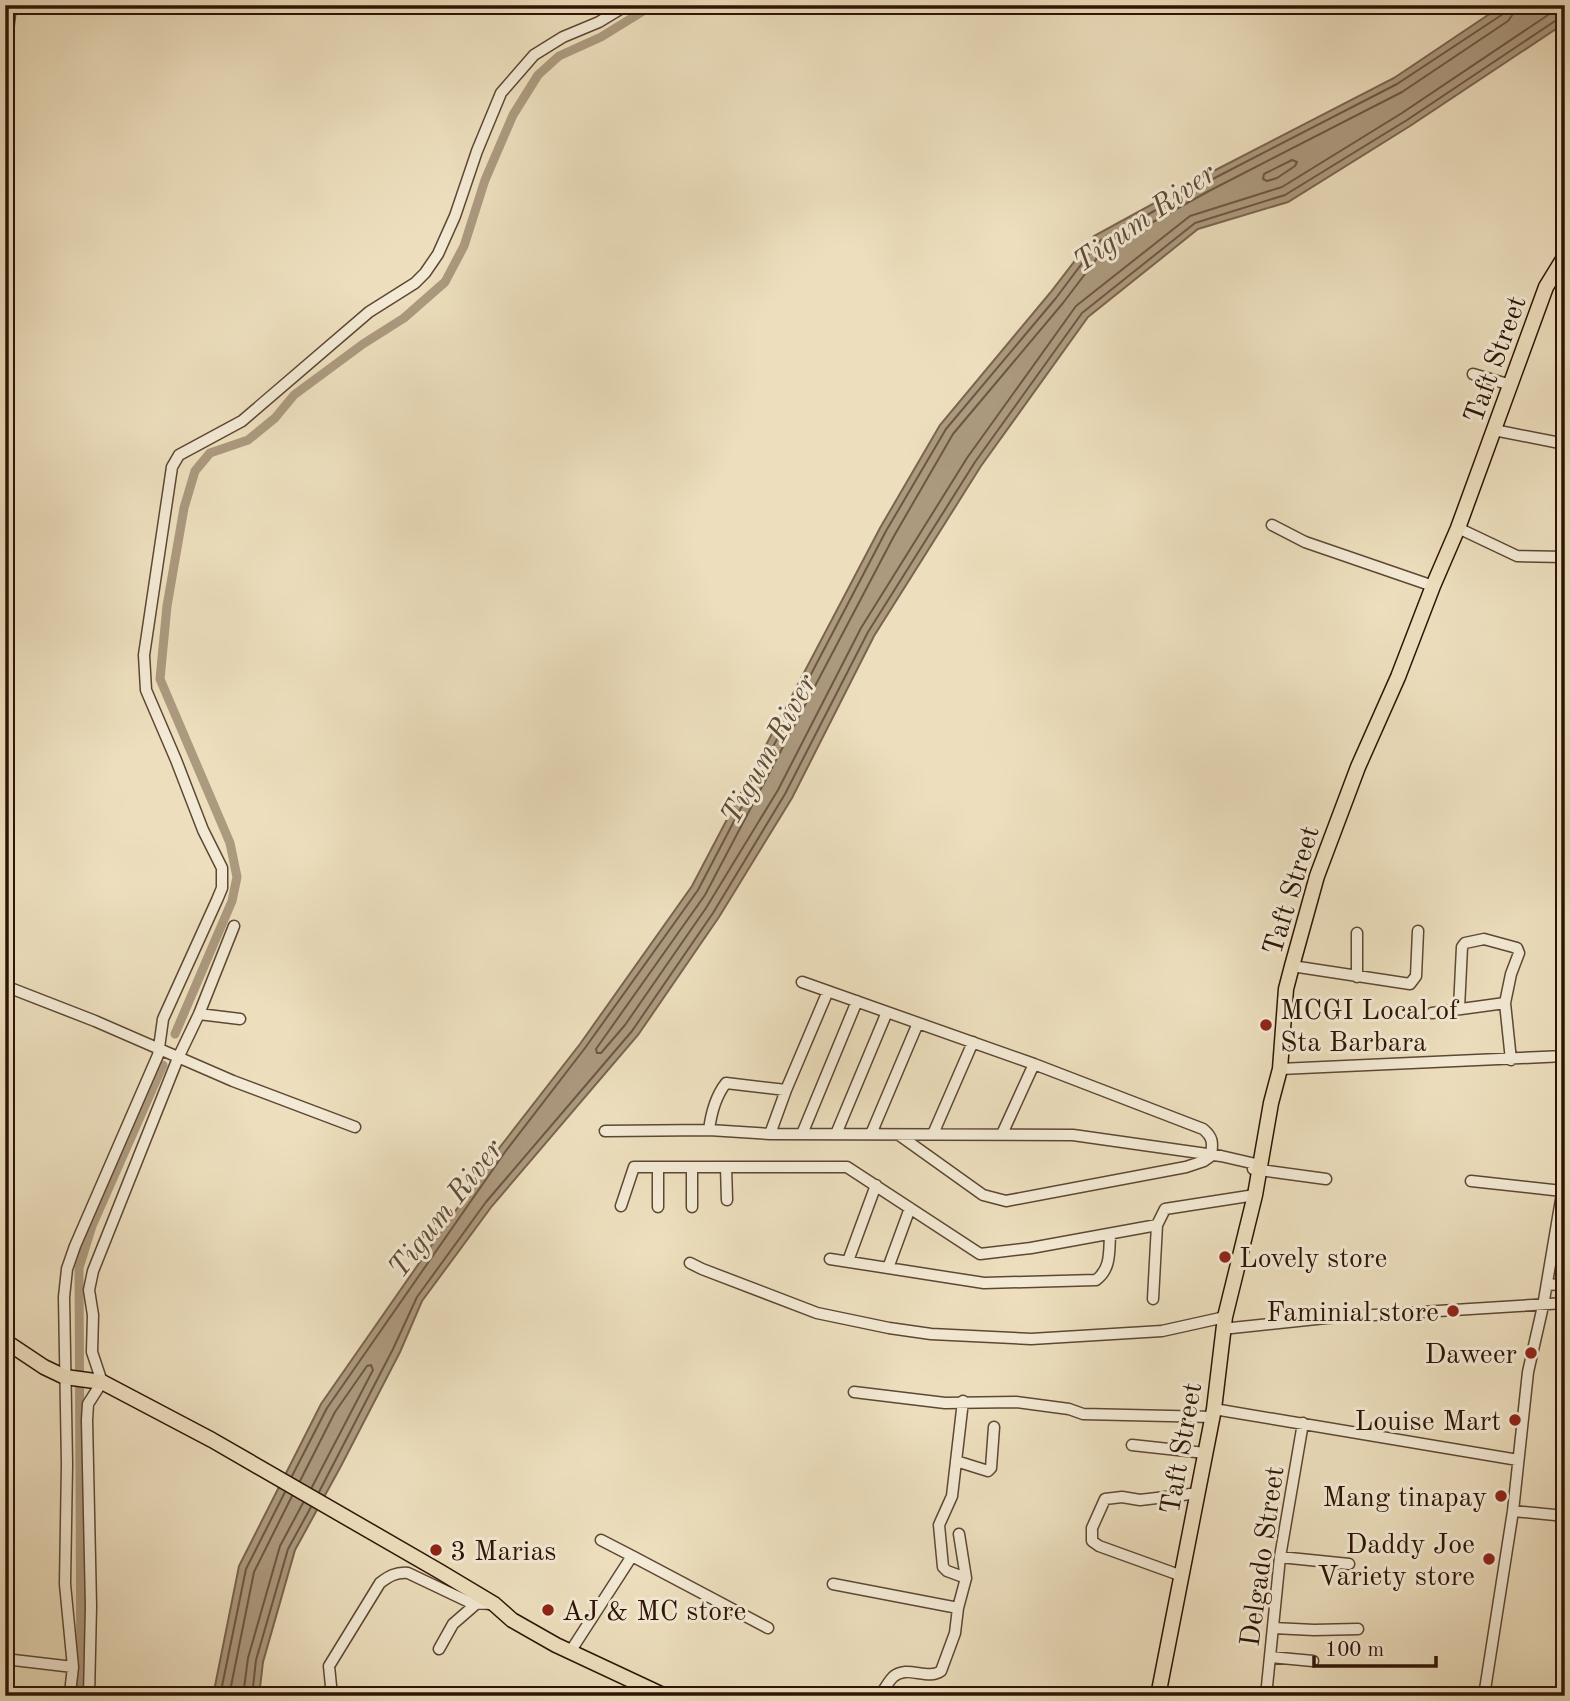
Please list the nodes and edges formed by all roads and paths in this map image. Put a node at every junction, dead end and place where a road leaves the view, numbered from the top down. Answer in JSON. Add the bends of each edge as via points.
{"nodes":[{"id":1,"x":11,"y":5,"type":"edge"},
{"id":2,"x":627,"y":5,"type":"edge"},
{"id":3,"x":5,"y":56,"type":"edge"},
{"id":4,"x":1565,"y":256,"type":"edge"},
{"id":5,"x":1473,"y":374,"type":"dead end"},
{"id":6,"x":1511,"y":386,"type":"junction"},
{"id":7,"x":1494,"y":430,"type":"junction"},
{"id":8,"x":1565,"y":444,"type":"edge"},
{"id":9,"x":1272,"y":526,"type":"dead end"},
{"id":10,"x":1458,"y":528,"type":"junction"},
{"id":11,"x":1565,"y":557,"type":"edge"},
{"id":12,"x":1433,"y":586,"type":"junction"},
{"id":13,"x":234,"y":926,"type":"dead end"},
{"id":14,"x":1418,"y":931,"type":"dead end"},
{"id":15,"x":1357,"y":933,"type":"dead end"},
{"id":16,"x":1292,"y":966,"type":"junction"},
{"id":17,"x":1357,"y":977,"type":"junction"},
{"id":18,"x":802,"y":982,"type":"dead end"},
{"id":19,"x":5,"y":986,"type":"edge"},
{"id":20,"x":828,"y":991,"type":"junction"},
{"id":21,"x":857,"y":1001,"type":"junction"},
{"id":22,"x":1505,"y":1003,"type":"junction"},
{"id":23,"x":1459,"y":1008,"type":"junction"},
{"id":24,"x":887,"y":1012,"type":"junction"},
{"id":25,"x":199,"y":1013,"type":"junction"},
{"id":26,"x":1432,"y":1013,"type":"dead end"},
{"id":27,"x":240,"y":1019,"type":"dead end"},
{"id":28,"x":918,"y":1023,"type":"junction"},
{"id":29,"x":973,"y":1042,"type":"junction"},
{"id":30,"x":158,"y":1050,"type":"junction"},
{"id":31,"x":1565,"y":1056,"type":"edge"},
{"id":32,"x":178,"y":1058,"type":"junction"},
{"id":33,"x":1511,"y":1060,"type":"junction"},
{"id":34,"x":1034,"y":1064,"type":"junction"},
{"id":35,"x":1280,"y":1069,"type":"junction"},
{"id":36,"x":786,"y":1090,"type":"junction"},
{"id":37,"x":355,"y":1127,"type":"dead end"},
{"id":38,"x":709,"y":1130,"type":"junction"},
{"id":39,"x":605,"y":1131,"type":"dead end"},
{"id":40,"x":770,"y":1134,"type":"junction"},
{"id":41,"x":802,"y":1134,"type":"junction"},
{"id":42,"x":836,"y":1134,"type":"junction"},
{"id":43,"x":871,"y":1134,"type":"junction"},
{"id":44,"x":933,"y":1134,"type":"junction"},
{"id":45,"x":1002,"y":1134,"type":"junction"},
{"id":46,"x":898,"y":1135,"type":"junction"},
{"id":47,"x":1164,"y":1148,"type":"junction"},
{"id":48,"x":1211,"y":1156,"type":"junction"},
{"id":49,"x":658,"y":1167,"type":"junction"},
{"id":50,"x":692,"y":1167,"type":"junction"},
{"id":51,"x":726,"y":1167,"type":"junction"},
{"id":52,"x":1259,"y":1167,"type":"junction"},
{"id":53,"x":1165,"y":1171,"type":"junction"},
{"id":54,"x":1565,"y":1177,"type":"edge"},
{"id":55,"x":1326,"y":1179,"type":"dead end"},
{"id":56,"x":1471,"y":1181,"type":"dead end"},
{"id":57,"x":876,"y":1185,"type":"junction"},
{"id":58,"x":1562,"y":1191,"type":"junction"},
{"id":59,"x":1255,"y":1195,"type":"junction"},
{"id":60,"x":727,"y":1200,"type":"dead end"},
{"id":61,"x":621,"y":1206,"type":"dead end"},
{"id":62,"x":692,"y":1207,"type":"dead end"},
{"id":63,"x":658,"y":1208,"type":"dead end"},
{"id":64,"x":911,"y":1208,"type":"junction"},
{"id":65,"x":1157,"y":1225,"type":"junction"},
{"id":66,"x":1110,"y":1235,"type":"junction"},
{"id":67,"x":830,"y":1259,"type":"dead end"},
{"id":68,"x":848,"y":1261,"type":"junction"},
{"id":69,"x":690,"y":1263,"type":"dead end"},
{"id":70,"x":888,"y":1268,"type":"junction"},
{"id":71,"x":1546,"y":1284,"type":"junction"},
{"id":72,"x":1565,"y":1284,"type":"edge"},
{"id":73,"x":1153,"y":1299,"type":"dead end"},
{"id":74,"x":1543,"y":1303,"type":"junction"},
{"id":75,"x":1565,"y":1303,"type":"edge"},
{"id":76,"x":1224,"y":1323,"type":"junction"},
{"id":77,"x":5,"y":1341,"type":"edge"},
{"id":78,"x":67,"y":1378,"type":"junction"},
{"id":79,"x":99,"y":1381,"type":"junction"},
{"id":80,"x":854,"y":1392,"type":"dead end"},
{"id":81,"x":963,"y":1401,"type":"junction"},
{"id":82,"x":1213,"y":1413,"type":"junction"},
{"id":83,"x":1303,"y":1423,"type":"junction"},
{"id":84,"x":994,"y":1427,"type":"dead end"},
{"id":85,"x":1132,"y":1445,"type":"dead end"},
{"id":86,"x":1205,"y":1453,"type":"junction"},
{"id":87,"x":1518,"y":1460,"type":"junction"},
{"id":88,"x":956,"y":1461,"type":"junction"},
{"id":89,"x":1199,"y":1493,"type":"junction"},
{"id":90,"x":1513,"y":1511,"type":"junction"},
{"id":91,"x":1565,"y":1516,"type":"edge"},
{"id":92,"x":959,"y":1534,"type":"dead end"},
{"id":93,"x":601,"y":1540,"type":"dead end"},
{"id":94,"x":632,"y":1556,"type":"junction"},
{"id":95,"x":1280,"y":1558,"type":"junction"},
{"id":96,"x":1349,"y":1564,"type":"dead end"},
{"id":97,"x":1182,"y":1576,"type":"junction"},
{"id":98,"x":966,"y":1577,"type":"junction"},
{"id":99,"x":833,"y":1584,"type":"dead end"},
{"id":100,"x":477,"y":1604,"type":"junction"},
{"id":101,"x":494,"y":1604,"type":"junction"},
{"id":102,"x":958,"y":1608,"type":"junction"},
{"id":103,"x":768,"y":1628,"type":"dead end"},
{"id":104,"x":1273,"y":1628,"type":"junction"},
{"id":105,"x":1359,"y":1629,"type":"dead end"},
{"id":106,"x":439,"y":1649,"type":"dead end"},
{"id":107,"x":570,"y":1652,"type":"junction"},
{"id":108,"x":1270,"y":1657,"type":"junction"},
{"id":109,"x":5,"y":1659,"type":"edge"},
{"id":110,"x":1313,"y":1661,"type":"dead end"},
{"id":111,"x":73,"y":1667,"type":"junction"},
{"id":112,"x":69,"y":1695,"type":"edge"},
{"id":113,"x":89,"y":1696,"type":"edge"},
{"id":114,"x":332,"y":1696,"type":"edge"},
{"id":115,"x":665,"y":1696,"type":"edge"},
{"id":116,"x":880,"y":1696,"type":"edge"},
{"id":117,"x":1158,"y":1696,"type":"edge"},
{"id":118,"x":1266,"y":1696,"type":"edge"},
{"id":119,"x":1484,"y":1696,"type":"edge"}],
"edges":[{"from":1,"to":3,"type":"street"},
{"from":2,"to":30,"type":"street","via":[[534,55],[501,93],[455,216],[433,263],[415,284],[369,312],[242,421],[179,455],[172,467],[144,654],[146,690],[223,879],[163,1019]]},
{"from":4,"to":6,"type":"main road","name":"Taft Street","via":[[1546,287]]},
{"from":5,"to":6,"type":"street"},
{"from":6,"to":7,"type":"main road","name":"Taft Street"},
{"from":7,"to":8,"type":"street"},
{"from":7,"to":10,"type":"main road","name":"Taft Street"},
{"from":9,"to":12,"type":"street"},
{"from":10,"to":11,"type":"street","via":[[1517,556]]},
{"from":10,"to":12,"type":"main road","name":"Taft Street"},
{"from":12,"to":16,"type":"main road","name":"Taft Street","via":[[1317,876]]},
{"from":13,"to":25,"type":"street"},
{"from":14,"to":17,"type":"street","via":[[1414,981]]},
{"from":15,"to":17,"type":"street"},
{"from":16,"to":17,"type":"street"},
{"from":16,"to":35,"type":"main road","name":"Taft Street"},
{"from":18,"to":20,"type":"street"},
{"from":19,"to":30,"type":"street"},
{"from":20,"to":21,"type":"street"},
{"from":20,"to":36,"type":"street"},
{"from":21,"to":24,"type":"street"},
{"from":21,"to":41,"type":"street"},
{"from":22,"to":23,"type":"street"},
{"from":22,"to":23,"type":"street","via":[[1517,948],[1471,940],[1462,947]]},
{"from":22,"to":33,"type":"street"},
{"from":23,"to":26,"type":"street"},
{"from":24,"to":28,"type":"street"},
{"from":24,"to":42,"type":"street"},
{"from":25,"to":27,"type":"street"},
{"from":25,"to":32,"type":"street"},
{"from":28,"to":29,"type":"street"},
{"from":28,"to":43,"type":"street"},
{"from":29,"to":34,"type":"street"},
{"from":29,"to":44,"type":"street"},
{"from":30,"to":32,"type":"street"},
{"from":30,"to":78,"type":"street","via":[[67,1269]]},
{"from":31,"to":33,"type":"street"},
{"from":32,"to":37,"type":"street"},
{"from":32,"to":79,"type":"street","via":[[93,1271],[89,1290],[92,1352]]},
{"from":33,"to":35,"type":"street"},
{"from":34,"to":45,"type":"street"},
{"from":34,"to":48,"type":"street","via":[[1203,1129],[1213,1143]]},
{"from":35,"to":52,"type":"main road","name":"Taft Street"},
{"from":36,"to":38,"type":"street","via":[[726,1083]]},
{"from":36,"to":40,"type":"street"},
{"from":38,"to":39,"type":"street"},
{"from":38,"to":40,"type":"street"},
{"from":40,"to":41,"type":"street"},
{"from":41,"to":42,"type":"street"},
{"from":42,"to":43,"type":"street"},
{"from":43,"to":46,"type":"street"},
{"from":44,"to":45,"type":"street"},
{"from":44,"to":46,"type":"street"},
{"from":45,"to":47,"type":"street","via":[[1073,1135]]},
{"from":46,"to":53,"type":"street","via":[[996,1200]]},
{"from":47,"to":48,"type":"street"},
{"from":47,"to":53,"type":"street"},
{"from":48,"to":52,"type":"street","via":[[1226,1164]]},
{"from":48,"to":53,"type":"street"},
{"from":49,"to":50,"type":"street"},
{"from":49,"to":61,"type":"street","via":[[634,1167]]},
{"from":49,"to":63,"type":"street"},
{"from":50,"to":51,"type":"street"},
{"from":50,"to":62,"type":"street"},
{"from":51,"to":57,"type":"street","via":[[847,1167]]},
{"from":51,"to":60,"type":"street"},
{"from":52,"to":55,"type":"street"},
{"from":52,"to":59,"type":"main road","name":"Taft Street"},
{"from":54,"to":58,"type":"street"},
{"from":56,"to":58,"type":"street"},
{"from":57,"to":64,"type":"street"},
{"from":57,"to":68,"type":"street"},
{"from":58,"to":71,"type":"street"},
{"from":59,"to":65,"type":"street","via":[[1165,1209]]},
{"from":59,"to":76,"type":"main road","name":"Taft Street"},
{"from":64,"to":66,"type":"street","via":[[980,1254]]},
{"from":64,"to":70,"type":"street"},
{"from":65,"to":66,"type":"street"},
{"from":65,"to":73,"type":"street"},
{"from":66,"to":70,"type":"street","via":[[1108,1264],[1096,1280],[984,1283]]},
{"from":67,"to":68,"type":"street"},
{"from":68,"to":70,"type":"street"},
{"from":69,"to":76,"type":"street","via":[[817,1313],[931,1335],[1031,1339]]},
{"from":71,"to":72,"type":"street"},
{"from":71,"to":74,"type":"street"},
{"from":74,"to":75,"type":"street"},
{"from":74,"to":76,"type":"street"},
{"from":74,"to":87,"type":"street","via":[[1528,1373]]},
{"from":76,"to":82,"type":"main road","name":"Taft Street"},
{"from":77,"to":78,"type":"main road"},
{"from":78,"to":79,"type":"main road"},
{"from":78,"to":111,"type":"street","via":[[65,1584]]},
{"from":79,"to":101,"type":"main road","via":[[279,1477]]},
{"from":79,"to":113,"type":"street","via":[[88,1404],[87,1420]]},
{"from":80,"to":81,"type":"street","via":[[945,1404]]},
{"from":81,"to":82,"type":"street","via":[[1016,1402],[1083,1414]]},
{"from":81,"to":88,"type":"street"},
{"from":82,"to":83,"type":"street"},
{"from":82,"to":86,"type":"main road","name":"Taft Street"},
{"from":83,"to":87,"type":"street"},
{"from":83,"to":95,"type":"street","name":"Delgado Street"},
{"from":84,"to":88,"type":"street","via":[[988,1471]]},
{"from":85,"to":86,"type":"street"},
{"from":86,"to":89,"type":"main road","name":"Taft Street"},
{"from":87,"to":90,"type":"street"},
{"from":88,"to":98,"type":"street","via":[[940,1537],[943,1567]]},
{"from":89,"to":97,"type":"main road","name":"Taft Street"},
{"from":89,"to":97,"type":"street","via":[[1140,1500],[1111,1497],[1105,1499],[1092,1528],[1092,1541],[1099,1546]]},
{"from":90,"to":91,"type":"street"},
{"from":90,"to":119,"type":"street"},
{"from":92,"to":98,"type":"street"},
{"from":93,"to":94,"type":"street"},
{"from":94,"to":103,"type":"street"},
{"from":94,"to":107,"type":"street"},
{"from":95,"to":96,"type":"street"},
{"from":95,"to":104,"type":"street","name":"Delgado Street"},
{"from":97,"to":117,"type":"main road","name":"Taft Street"},
{"from":98,"to":102,"type":"street"},
{"from":99,"to":102,"type":"street"},
{"from":100,"to":101,"type":"street"},
{"from":100,"to":106,"type":"street","via":[[453,1624]]},
{"from":100,"to":114,"type":"street","via":[[408,1573],[389,1576],[380,1583],[328,1666]]},
{"from":101,"to":107,"type":"main road","via":[[512,1620]]},
{"from":102,"to":116,"type":"street","via":[[956,1633],[941,1671],[896,1674]]},
{"from":104,"to":105,"type":"street"},
{"from":104,"to":108,"type":"street","name":"Delgado Street"},
{"from":107,"to":115,"type":"main road"},
{"from":108,"to":110,"type":"street"},
{"from":108,"to":118,"type":"street","name":"Delgado Street"},
{"from":109,"to":111,"type":"street"},
{"from":111,"to":112,"type":"street"}]}
